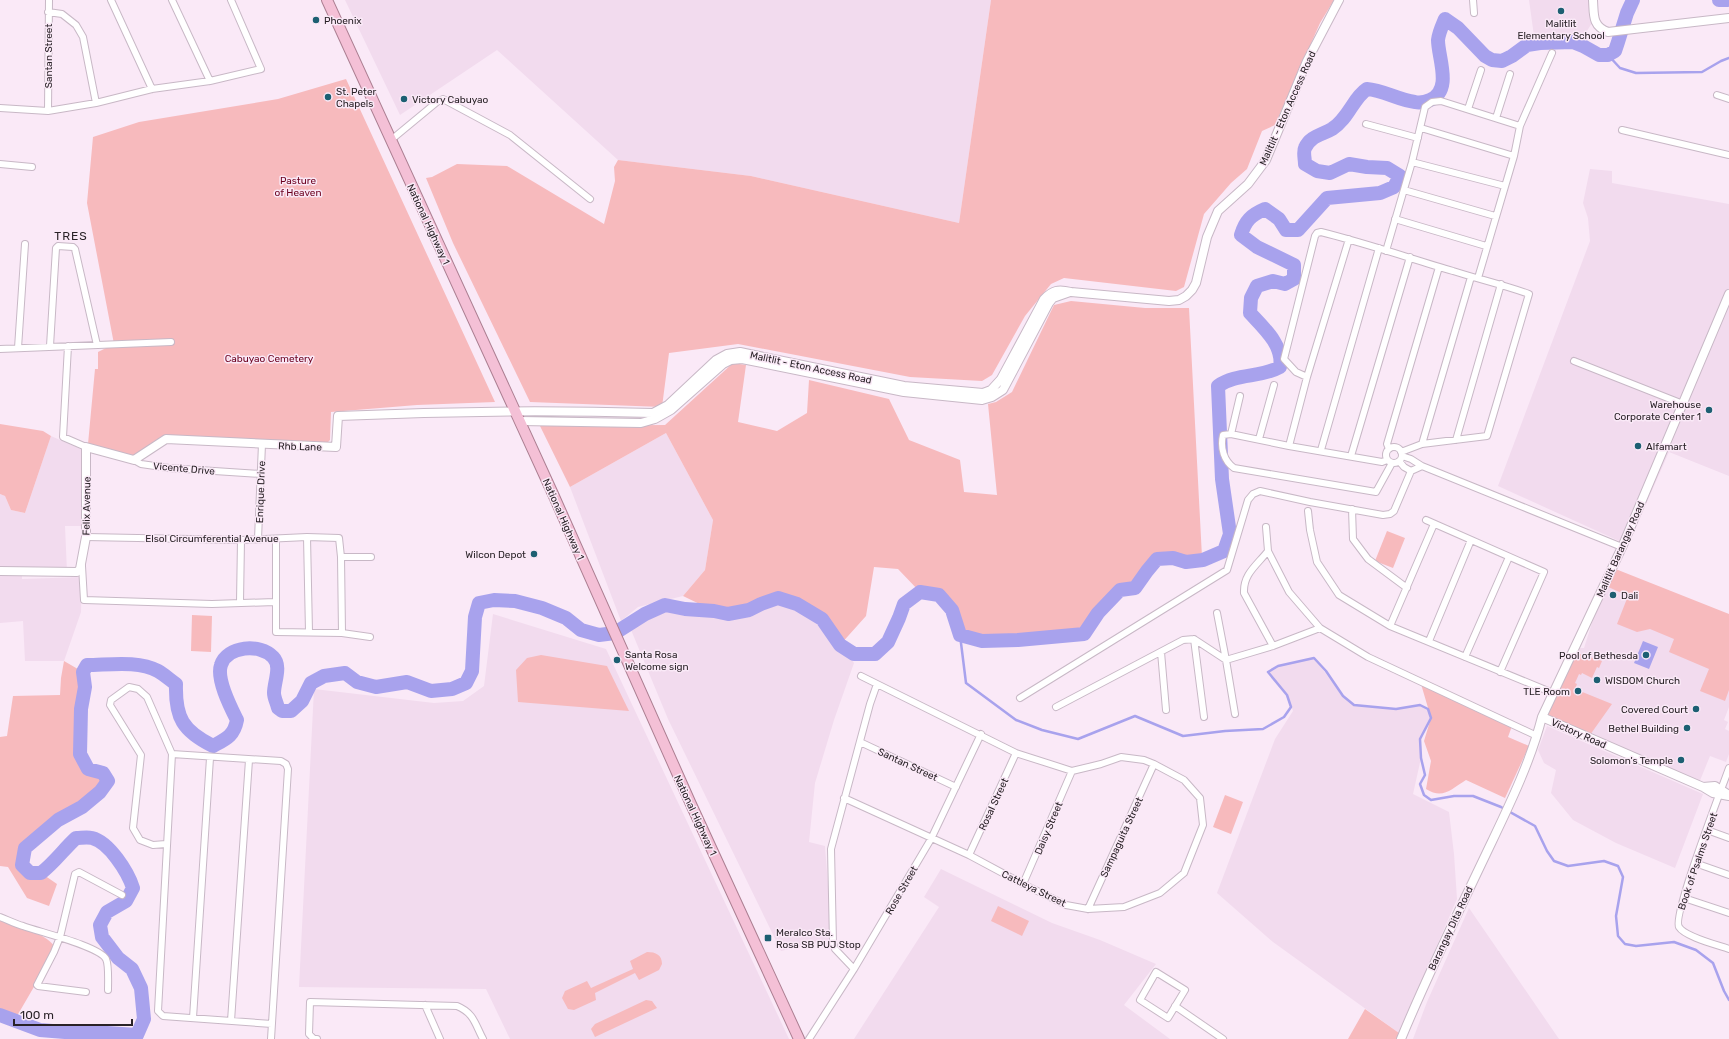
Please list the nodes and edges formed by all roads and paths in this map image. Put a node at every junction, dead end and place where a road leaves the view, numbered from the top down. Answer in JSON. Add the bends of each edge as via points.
{"nodes":[{"id":1,"x":49,"y":0,"type":"edge"},
{"id":2,"x":111,"y":0,"type":"edge"},
{"id":3,"x":172,"y":0,"type":"edge"},
{"id":4,"x":231,"y":0,"type":"edge"},
{"id":5,"x":327,"y":0,"type":"edge"},
{"id":6,"x":1339,"y":0,"type":"edge"},
{"id":7,"x":1472,"y":0,"type":"edge"},
{"id":8,"x":1593,"y":0,"type":"edge"},
{"id":9,"x":48,"y":12,"type":"junction"},
{"id":10,"x":1474,"y":13,"type":"dead end"},
{"id":11,"x":1729,"y":18,"type":"edge"},
{"id":12,"x":1552,"y":53,"type":"dead end"},
{"id":13,"x":1481,"y":70,"type":"dead end"},
{"id":14,"x":1510,"y":74,"type":"dead end"},
{"id":15,"x":210,"y":81,"type":"junction"},
{"id":16,"x":152,"y":89,"type":"junction"},
{"id":17,"x":1717,"y":95,"type":"dead end"},
{"id":18,"x":1729,"y":99,"type":"edge"},
{"id":19,"x":96,"y":103,"type":"junction"},
{"id":20,"x":0,"y":108,"type":"edge"},
{"id":21,"x":1468,"y":109,"type":"junction"},
{"id":22,"x":48,"y":111,"type":"junction"},
{"id":23,"x":1496,"y":118,"type":"junction"},
{"id":24,"x":1366,"y":124,"type":"dead end"},
{"id":25,"x":1520,"y":126,"type":"junction"},
{"id":26,"x":1421,"y":128,"type":"junction"},
{"id":27,"x":1622,"y":130,"type":"dead end"},
{"id":28,"x":1418,"y":138,"type":"junction"},
{"id":29,"x":391,"y":140,"type":"junction"},
{"id":30,"x":1729,"y":155,"type":"edge"},
{"id":31,"x":1514,"y":156,"type":"junction"},
{"id":32,"x":1412,"y":162,"type":"junction"},
{"id":33,"x":0,"y":164,"type":"edge"},
{"id":34,"x":32,"y":168,"type":"dead end"},
{"id":35,"x":1505,"y":186,"type":"junction"},
{"id":36,"x":1404,"y":190,"type":"junction"},
{"id":37,"x":590,"y":200,"type":"dead end"},
{"id":38,"x":1495,"y":216,"type":"junction"},
{"id":39,"x":1395,"y":219,"type":"junction"},
{"id":40,"x":1349,"y":239,"type":"junction"},
{"id":41,"x":25,"y":244,"type":"dead end"},
{"id":42,"x":1486,"y":246,"type":"junction"},
{"id":43,"x":1379,"y":248,"type":"junction"},
{"id":44,"x":1386,"y":251,"type":"junction"},
{"id":45,"x":1410,"y":257,"type":"junction"},
{"id":46,"x":1439,"y":267,"type":"junction"},
{"id":47,"x":1471,"y":277,"type":"junction"},
{"id":48,"x":1478,"y":278,"type":"junction"},
{"id":49,"x":1501,"y":284,"type":"junction"},
{"id":50,"x":1071,"y":292,"type":"junction"},
{"id":51,"x":1729,"y":294,"type":"edge"},
{"id":52,"x":171,"y":342,"type":"dead end"},
{"id":53,"x":97,"y":345,"type":"junction"},
{"id":54,"x":50,"y":346,"type":"junction"},
{"id":55,"x":68,"y":346,"type":"junction"},
{"id":56,"x":18,"y":348,"type":"junction"},
{"id":57,"x":0,"y":349,"type":"edge"},
{"id":58,"x":1574,"y":361,"type":"dead end"},
{"id":59,"x":1307,"y":377,"type":"junction"},
{"id":60,"x":1274,"y":385,"type":"dead end"},
{"id":61,"x":1240,"y":396,"type":"dead end"},
{"id":62,"x":1683,"y":404,"type":"junction"},
{"id":63,"x":580,"y":412,"type":"junction"},
{"id":64,"x":518,"y":416,"type":"junction"},
{"id":65,"x":583,"y":422,"type":"junction"},
{"id":66,"x":1231,"y":434,"type":"junction"},
{"id":67,"x":1259,"y":439,"type":"junction"},
{"id":68,"x":1456,"y":440,"type":"junction"},
{"id":69,"x":262,"y":444,"type":"junction"},
{"id":70,"x":1422,"y":444,"type":"junction"},
{"id":71,"x":1289,"y":446,"type":"junction"},
{"id":72,"x":86,"y":447,"type":"junction"},
{"id":73,"x":1389,"y":449,"type":"junction"},
{"id":74,"x":1321,"y":450,"type":"junction"},
{"id":75,"x":1351,"y":456,"type":"junction"},
{"id":76,"x":1400,"y":456,"type":"junction"},
{"id":77,"x":134,"y":460,"type":"junction"},
{"id":78,"x":1390,"y":461,"type":"junction"},
{"id":79,"x":1422,"y":466,"type":"junction"},
{"id":80,"x":1411,"y":471,"type":"junction"},
{"id":81,"x":261,"y":474,"type":"junction"},
{"id":82,"x":1352,"y":509,"type":"junction"},
{"id":83,"x":1308,"y":511,"type":"dead end"},
{"id":84,"x":1426,"y":520,"type":"dead end"},
{"id":85,"x":1434,"y":524,"type":"junction"},
{"id":86,"x":1266,"y":527,"type":"dead end"},
{"id":87,"x":86,"y":537,"type":"junction"},
{"id":88,"x":307,"y":537,"type":"junction"},
{"id":89,"x":258,"y":539,"type":"junction"},
{"id":90,"x":276,"y":539,"type":"junction"},
{"id":91,"x":241,"y":540,"type":"junction"},
{"id":92,"x":1471,"y":540,"type":"junction"},
{"id":93,"x":1622,"y":547,"type":"junction"},
{"id":94,"x":1268,"y":551,"type":"junction"},
{"id":95,"x":341,"y":556,"type":"junction"},
{"id":96,"x":370,"y":557,"type":"dead end"},
{"id":97,"x":1509,"y":558,"type":"junction"},
{"id":98,"x":82,"y":566,"type":"junction"},
{"id":99,"x":0,"y":571,"type":"edge"},
{"id":100,"x":1407,"y":588,"type":"junction"},
{"id":101,"x":240,"y":602,"type":"junction"},
{"id":102,"x":275,"y":602,"type":"junction"},
{"id":103,"x":1217,"y":613,"type":"dead end"},
{"id":104,"x":1390,"y":626,"type":"junction"},
{"id":105,"x":1320,"y":628,"type":"junction"},
{"id":106,"x":309,"y":632,"type":"junction"},
{"id":107,"x":342,"y":633,"type":"junction"},
{"id":108,"x":370,"y":637,"type":"dead end"},
{"id":109,"x":1194,"y":639,"type":"junction"},
{"id":110,"x":1429,"y":641,"type":"junction"},
{"id":111,"x":1273,"y":646,"type":"junction"},
{"id":112,"x":1160,"y":652,"type":"junction"},
{"id":113,"x":1465,"y":657,"type":"junction"},
{"id":114,"x":1226,"y":660,"type":"junction"},
{"id":115,"x":1500,"y":672,"type":"junction"},
{"id":116,"x":861,"y":676,"type":"dead end"},
{"id":117,"x":877,"y":684,"type":"junction"},
{"id":118,"x":1553,"y":693,"type":"junction"},
{"id":119,"x":1020,"y":698,"type":"dead end"},
{"id":120,"x":1056,"y":707,"type":"dead end"},
{"id":121,"x":1166,"y":710,"type":"dead end"},
{"id":122,"x":1235,"y":714,"type":"dead end"},
{"id":123,"x":1204,"y":717,"type":"dead end"},
{"id":124,"x":1542,"y":717,"type":"junction"},
{"id":125,"x":981,"y":734,"type":"junction"},
{"id":126,"x":1537,"y":736,"type":"junction"},
{"id":127,"x":860,"y":742,"type":"junction"},
{"id":128,"x":1016,"y":753,"type":"junction"},
{"id":129,"x":172,"y":754,"type":"junction"},
{"id":130,"x":210,"y":758,"type":"junction"},
{"id":131,"x":249,"y":760,"type":"junction"},
{"id":132,"x":1154,"y":764,"type":"junction"},
{"id":133,"x":1729,"y":768,"type":"edge"},
{"id":134,"x":1072,"y":771,"type":"junction"},
{"id":135,"x":956,"y":787,"type":"junction"},
{"id":136,"x":1721,"y":792,"type":"junction"},
{"id":137,"x":1729,"y":795,"type":"edge"},
{"id":138,"x":844,"y":798,"type":"junction"},
{"id":139,"x":1510,"y":802,"type":"joint"},
{"id":140,"x":1707,"y":830,"type":"junction"},
{"id":141,"x":931,"y":838,"type":"junction"},
{"id":142,"x":1729,"y":838,"type":"edge"},
{"id":143,"x":166,"y":844,"type":"junction"},
{"id":144,"x":969,"y":855,"type":"junction"},
{"id":145,"x":1695,"y":863,"type":"junction"},
{"id":146,"x":1729,"y":875,"type":"edge"},
{"id":147,"x":1023,"y":884,"type":"junction"},
{"id":148,"x":122,"y":895,"type":"dead end"},
{"id":149,"x":1684,"y":898,"type":"junction"},
{"id":150,"x":1088,"y":909,"type":"junction"},
{"id":151,"x":1729,"y":913,"type":"edge"},
{"id":152,"x":0,"y":917,"type":"edge"},
{"id":153,"x":60,"y":937,"type":"junction"},
{"id":154,"x":1729,"y":949,"type":"edge"},
{"id":155,"x":854,"y":969,"type":"junction"},
{"id":156,"x":108,"y":990,"type":"dead end"},
{"id":157,"x":86,"y":992,"type":"dead end"},
{"id":158,"x":425,"y":1005,"type":"junction"},
{"id":159,"x":1175,"y":1006,"type":"junction"},
{"id":160,"x":193,"y":1018,"type":"junction"},
{"id":161,"x":231,"y":1021,"type":"junction"},
{"id":162,"x":272,"y":1024,"type":"junction"},
{"id":163,"x":272,"y":1039,"type":"edge"},
{"id":164,"x":317,"y":1039,"type":"edge"},
{"id":165,"x":440,"y":1039,"type":"edge"},
{"id":166,"x":482,"y":1039,"type":"edge"},
{"id":167,"x":799,"y":1039,"type":"edge"},
{"id":168,"x":809,"y":1039,"type":"edge"},
{"id":169,"x":1223,"y":1039,"type":"edge"},
{"id":170,"x":1401,"y":1039,"type":"edge"}],
"edges":[{"from":1,"to":9,"type":"street","name":"Santan Street"},
{"from":2,"to":16,"type":"street"},
{"from":3,"to":15,"type":"street"},
{"from":4,"to":15,"type":"street","via":[[261,68]]},
{"from":5,"to":29,"type":"highway","name":"National Highway 1"},
{"from":6,"to":50,"type":"street","name":"Malitlit - Eton Access Road","via":[[1307,61],[1266,160],[1248,184],[1218,211],[1207,237],[1196,283],[1186,296],[1169,301]]},
{"from":7,"to":10,"type":"street"},
{"from":8,"to":11,"type":"street","via":[[1595,23],[1608,32]]},
{"from":9,"to":19,"type":"street","via":[[62,14],[76,25],[84,37]]},
{"from":9,"to":22,"type":"street","name":"Santan Street"},
{"from":12,"to":25,"type":"street"},
{"from":13,"to":21,"type":"street"},
{"from":14,"to":23,"type":"street"},
{"from":15,"to":16,"type":"street"},
{"from":16,"to":19,"type":"street"},
{"from":17,"to":18,"type":"street"},
{"from":19,"to":22,"type":"street"},
{"from":20,"to":22,"type":"street"},
{"from":21,"to":23,"type":"street"},
{"from":21,"to":26,"type":"street","via":[[1432,102],[1425,107]]},
{"from":23,"to":25,"type":"street"},
{"from":24,"to":28,"type":"street"},
{"from":25,"to":31,"type":"street"},
{"from":26,"to":28,"type":"street"},
{"from":26,"to":31,"type":"street"},
{"from":27,"to":30,"type":"street"},
{"from":28,"to":32,"type":"street"},
{"from":29,"to":37,"type":"street","via":[[442,99],[510,135]]},
{"from":29,"to":64,"type":"highway","name":"National Highway 1"},
{"from":31,"to":35,"type":"street"},
{"from":32,"to":35,"type":"street"},
{"from":32,"to":36,"type":"street"},
{"from":33,"to":34,"type":"street"},
{"from":35,"to":38,"type":"street"},
{"from":36,"to":38,"type":"street"},
{"from":36,"to":39,"type":"street"},
{"from":38,"to":42,"type":"street"},
{"from":39,"to":42,"type":"street"},
{"from":39,"to":44,"type":"street"},
{"from":40,"to":43,"type":"street"},
{"from":40,"to":59,"type":"street"},
{"from":40,"to":59,"type":"street","via":[[1321,232],[1315,236],[1284,359],[1296,372]]},
{"from":41,"to":56,"type":"street"},
{"from":42,"to":48,"type":"street"},
{"from":43,"to":44,"type":"street"},
{"from":43,"to":74,"type":"street"},
{"from":44,"to":45,"type":"street"},
{"from":45,"to":46,"type":"street"},
{"from":45,"to":75,"type":"street"},
{"from":46,"to":47,"type":"street"},
{"from":46,"to":73,"type":"street","via":[[1387,444]]},
{"from":47,"to":48,"type":"street"},
{"from":47,"to":70,"type":"street"},
{"from":48,"to":49,"type":"street"},
{"from":49,"to":68,"type":"street"},
{"from":49,"to":68,"type":"street","via":[[1529,294],[1487,436]]},
{"from":50,"to":63,"type":"street","name":"Malitlit - Eton Access Road","via":[[1059,289],[1044,299],[1001,378],[991,390],[983,393],[904,386],[740,352],[727,354],[716,360],[668,405],[653,413]]},
{"from":50,"to":65,"type":"street","name":"Malitlit - Eton Access Road","via":[[1053,298],[1008,383],[1003,390],[982,400],[904,392],[742,359],[730,360],[723,364],[671,410],[655,419],[641,423]]},
{"from":51,"to":62,"type":"street","name":"Malitlit Barangay Road"},
{"from":52,"to":53,"type":"street"},
{"from":53,"to":54,"type":"street","via":[[75,249],[73,246],[58,246]]},
{"from":53,"to":55,"type":"street"},
{"from":54,"to":55,"type":"street"},
{"from":54,"to":56,"type":"street"},
{"from":55,"to":72,"type":"street","name":"Vicente Drive","via":[[63,437]]},
{"from":56,"to":57,"type":"street"},
{"from":58,"to":62,"type":"street"},
{"from":59,"to":71,"type":"street"},
{"from":60,"to":67,"type":"street"},
{"from":61,"to":66,"type":"street"},
{"from":62,"to":93,"type":"street","name":"Malitlit Barangay Road"},
{"from":63,"to":64,"type":"street","name":"Malitlit - Eton Access Road"},
{"from":63,"to":65,"type":"street"},
{"from":64,"to":65,"type":"street","name":"Malitlit - Eton Access Road"},
{"from":64,"to":69,"type":"street","name":"Rhb Lane","via":[[417,412],[338,416],[336,447]]},
{"from":64,"to":167,"type":"highway","name":"National Highway 1"},
{"from":66,"to":67,"type":"street"},
{"from":66,"to":78,"type":"street","via":[[1223,436],[1222,441],[1226,460],[1234,468],[1376,492]]},
{"from":67,"to":71,"type":"street"},
{"from":68,"to":70,"type":"street"},
{"from":69,"to":77,"type":"street","name":"Rhb Lane","via":[[166,439]]},
{"from":69,"to":81,"type":"street","name":"Enrique Drive"},
{"from":70,"to":76,"type":"street"},
{"from":71,"to":74,"type":"street"},
{"from":72,"to":77,"type":"street","name":"Vicente Drive"},
{"from":72,"to":87,"type":"street","name":"Felix Avenue"},
{"from":73,"to":76,"type":"street","via":[[1394,447]]},
{"from":73,"to":78,"type":"street","via":[[1386,454]]},
{"from":74,"to":75,"type":"street"},
{"from":75,"to":78,"type":"street","via":[[1382,462]]},
{"from":76,"to":78,"type":"street"},
{"from":76,"to":79,"type":"street"},
{"from":76,"to":80,"type":"street","via":[[1404,467]]},
{"from":77,"to":81,"type":"street","name":"Vicente Drive","via":[[142,464],[169,468]]},
{"from":79,"to":80,"type":"street"},
{"from":79,"to":93,"type":"street"},
{"from":80,"to":82,"type":"street","via":[[1390,514]]},
{"from":81,"to":89,"type":"street","name":"Enrique Drive"},
{"from":82,"to":100,"type":"street","via":[[1353,538],[1368,559]]},
{"from":82,"to":119,"type":"street","via":[[1260,492],[1253,494],[1248,500],[1227,570]]},
{"from":83,"to":104,"type":"street","via":[[1318,562],[1339,595]]},
{"from":84,"to":85,"type":"street"},
{"from":85,"to":92,"type":"street"},
{"from":85,"to":100,"type":"street"},
{"from":86,"to":94,"type":"street"},
{"from":87,"to":91,"type":"street","name":"Elsol Circumferential Avenue"},
{"from":87,"to":98,"type":"street","name":"Felix Avenue"},
{"from":88,"to":90,"type":"street","name":"Elsol Circumferential Avenue"},
{"from":88,"to":95,"type":"street","name":"Elsol Circumferential Avenue","via":[[339,538]]},
{"from":88,"to":106,"type":"street"},
{"from":89,"to":90,"type":"street","name":"Elsol Circumferential Avenue"},
{"from":89,"to":91,"type":"street","name":"Elsol Circumferential Avenue"},
{"from":90,"to":102,"type":"street"},
{"from":91,"to":101,"type":"street"},
{"from":92,"to":97,"type":"street"},
{"from":92,"to":110,"type":"street"},
{"from":93,"to":118,"type":"street","name":"Malitlit Barangay Road"},
{"from":94,"to":105,"type":"street","via":[[1288,592]]},
{"from":94,"to":111,"type":"street","via":[[1245,578],[1244,593]]},
{"from":95,"to":96,"type":"street"},
{"from":95,"to":107,"type":"street"},
{"from":97,"to":113,"type":"street"},
{"from":97,"to":115,"type":"street","via":[[1544,572]]},
{"from":98,"to":99,"type":"street","via":[[77,572]]},
{"from":98,"to":101,"type":"street","via":[[84,600],[212,604]]},
{"from":100,"to":104,"type":"street"},
{"from":101,"to":102,"type":"street"},
{"from":102,"to":106,"type":"street","via":[[276,632]]},
{"from":103,"to":114,"type":"street"},
{"from":104,"to":110,"type":"street"},
{"from":105,"to":111,"type":"street"},
{"from":105,"to":126,"type":"street","via":[[1368,657]]},
{"from":106,"to":107,"type":"street"},
{"from":107,"to":108,"type":"street"},
{"from":109,"to":112,"type":"street","via":[[1183,640]]},
{"from":109,"to":114,"type":"street"},
{"from":109,"to":123,"type":"street"},
{"from":110,"to":113,"type":"street"},
{"from":111,"to":114,"type":"street"},
{"from":112,"to":120,"type":"street"},
{"from":112,"to":121,"type":"street"},
{"from":113,"to":115,"type":"street"},
{"from":114,"to":122,"type":"street"},
{"from":115,"to":118,"type":"street"},
{"from":116,"to":117,"type":"street"},
{"from":117,"to":125,"type":"street"},
{"from":117,"to":127,"type":"street"},
{"from":118,"to":124,"type":"street","name":"Malitlit Barangay Road"},
{"from":124,"to":126,"type":"street","name":"Malitlit Barangay Road"},
{"from":124,"to":136,"type":"street","name":"Victory Road","via":[[1703,787],[1715,786]]},
{"from":125,"to":128,"type":"street"},
{"from":125,"to":135,"type":"street","name":"Rose Street"},
{"from":126,"to":139,"type":"street","name":"Malitlit Barangay Road"},
{"from":127,"to":135,"type":"street","name":"Santan Street"},
{"from":127,"to":138,"type":"street"},
{"from":128,"to":134,"type":"street"},
{"from":128,"to":144,"type":"street","name":"Rosal Street"},
{"from":129,"to":130,"type":"street"},
{"from":129,"to":143,"type":"street"},
{"from":129,"to":143,"type":"street","via":[[147,697],[138,689],[129,687],[111,700],[110,705],[141,755],[133,828],[140,840],[152,846]]},
{"from":130,"to":131,"type":"street"},
{"from":130,"to":160,"type":"street"},
{"from":131,"to":161,"type":"street"},
{"from":131,"to":162,"type":"street","via":[[282,761],[288,769]]},
{"from":132,"to":134,"type":"street","name":"Cattleya Street","via":[[1121,757]]},
{"from":132,"to":150,"type":"street","name":"Sampaguita Street"},
{"from":132,"to":150,"type":"street","name":"Cattleya Street","via":[[1184,780],[1200,798],[1203,825],[1184,873],[1160,893],[1124,907]]},
{"from":133,"to":136,"type":"street","name":"Book of Psalms Street"},
{"from":134,"to":147,"type":"street","name":"Daisy Street"},
{"from":135,"to":141,"type":"street","name":"Rose Street"},
{"from":136,"to":137,"type":"street"},
{"from":136,"to":140,"type":"street","name":"Book of Psalms Street"},
{"from":138,"to":141,"type":"street","name":"Cattleya Street"},
{"from":138,"to":155,"type":"street","via":[[831,849],[833,943],[835,949]]},
{"from":139,"to":170,"type":"street","name":"Barangay Dita Road","via":[[1422,988]]},
{"from":140,"to":142,"type":"street"},
{"from":140,"to":145,"type":"street","name":"Book of Psalms Street"},
{"from":141,"to":144,"type":"street","name":"Cattleya Street"},
{"from":141,"to":155,"type":"street","name":"Rose Street"},
{"from":143,"to":160,"type":"street","via":[[158,1011],[163,1016]]},
{"from":144,"to":147,"type":"street","name":"Cattleya Street"},
{"from":145,"to":146,"type":"street"},
{"from":145,"to":149,"type":"street","name":"Book of Psalms Street"},
{"from":147,"to":150,"type":"street","name":"Cattleya Street","via":[[1066,905]]},
{"from":148,"to":153,"type":"street","via":[[79,872],[75,874]]},
{"from":149,"to":151,"type":"street"},
{"from":149,"to":154,"type":"street","name":"Book of Psalms Street","via":[[1678,916],[1679,928]]},
{"from":152,"to":153,"type":"street"},
{"from":153,"to":156,"type":"street","via":[[88,948],[107,960]]},
{"from":153,"to":157,"type":"street","via":[[38,986]]},
{"from":155,"to":168,"type":"street","name":"Rose Street"},
{"from":158,"to":164,"type":"street","via":[[310,1002],[309,1034]]},
{"from":158,"to":165,"type":"street"},
{"from":158,"to":166,"type":"street","via":[[457,1006],[466,1010],[471,1014]]},
{"from":159,"to":159,"type":"street","via":[[1185,990],[1156,972],[1140,1000],[1168,1018]]},
{"from":159,"to":169,"type":"street"},
{"from":160,"to":161,"type":"street"},
{"from":161,"to":162,"type":"street"},
{"from":162,"to":163,"type":"street"}]}
